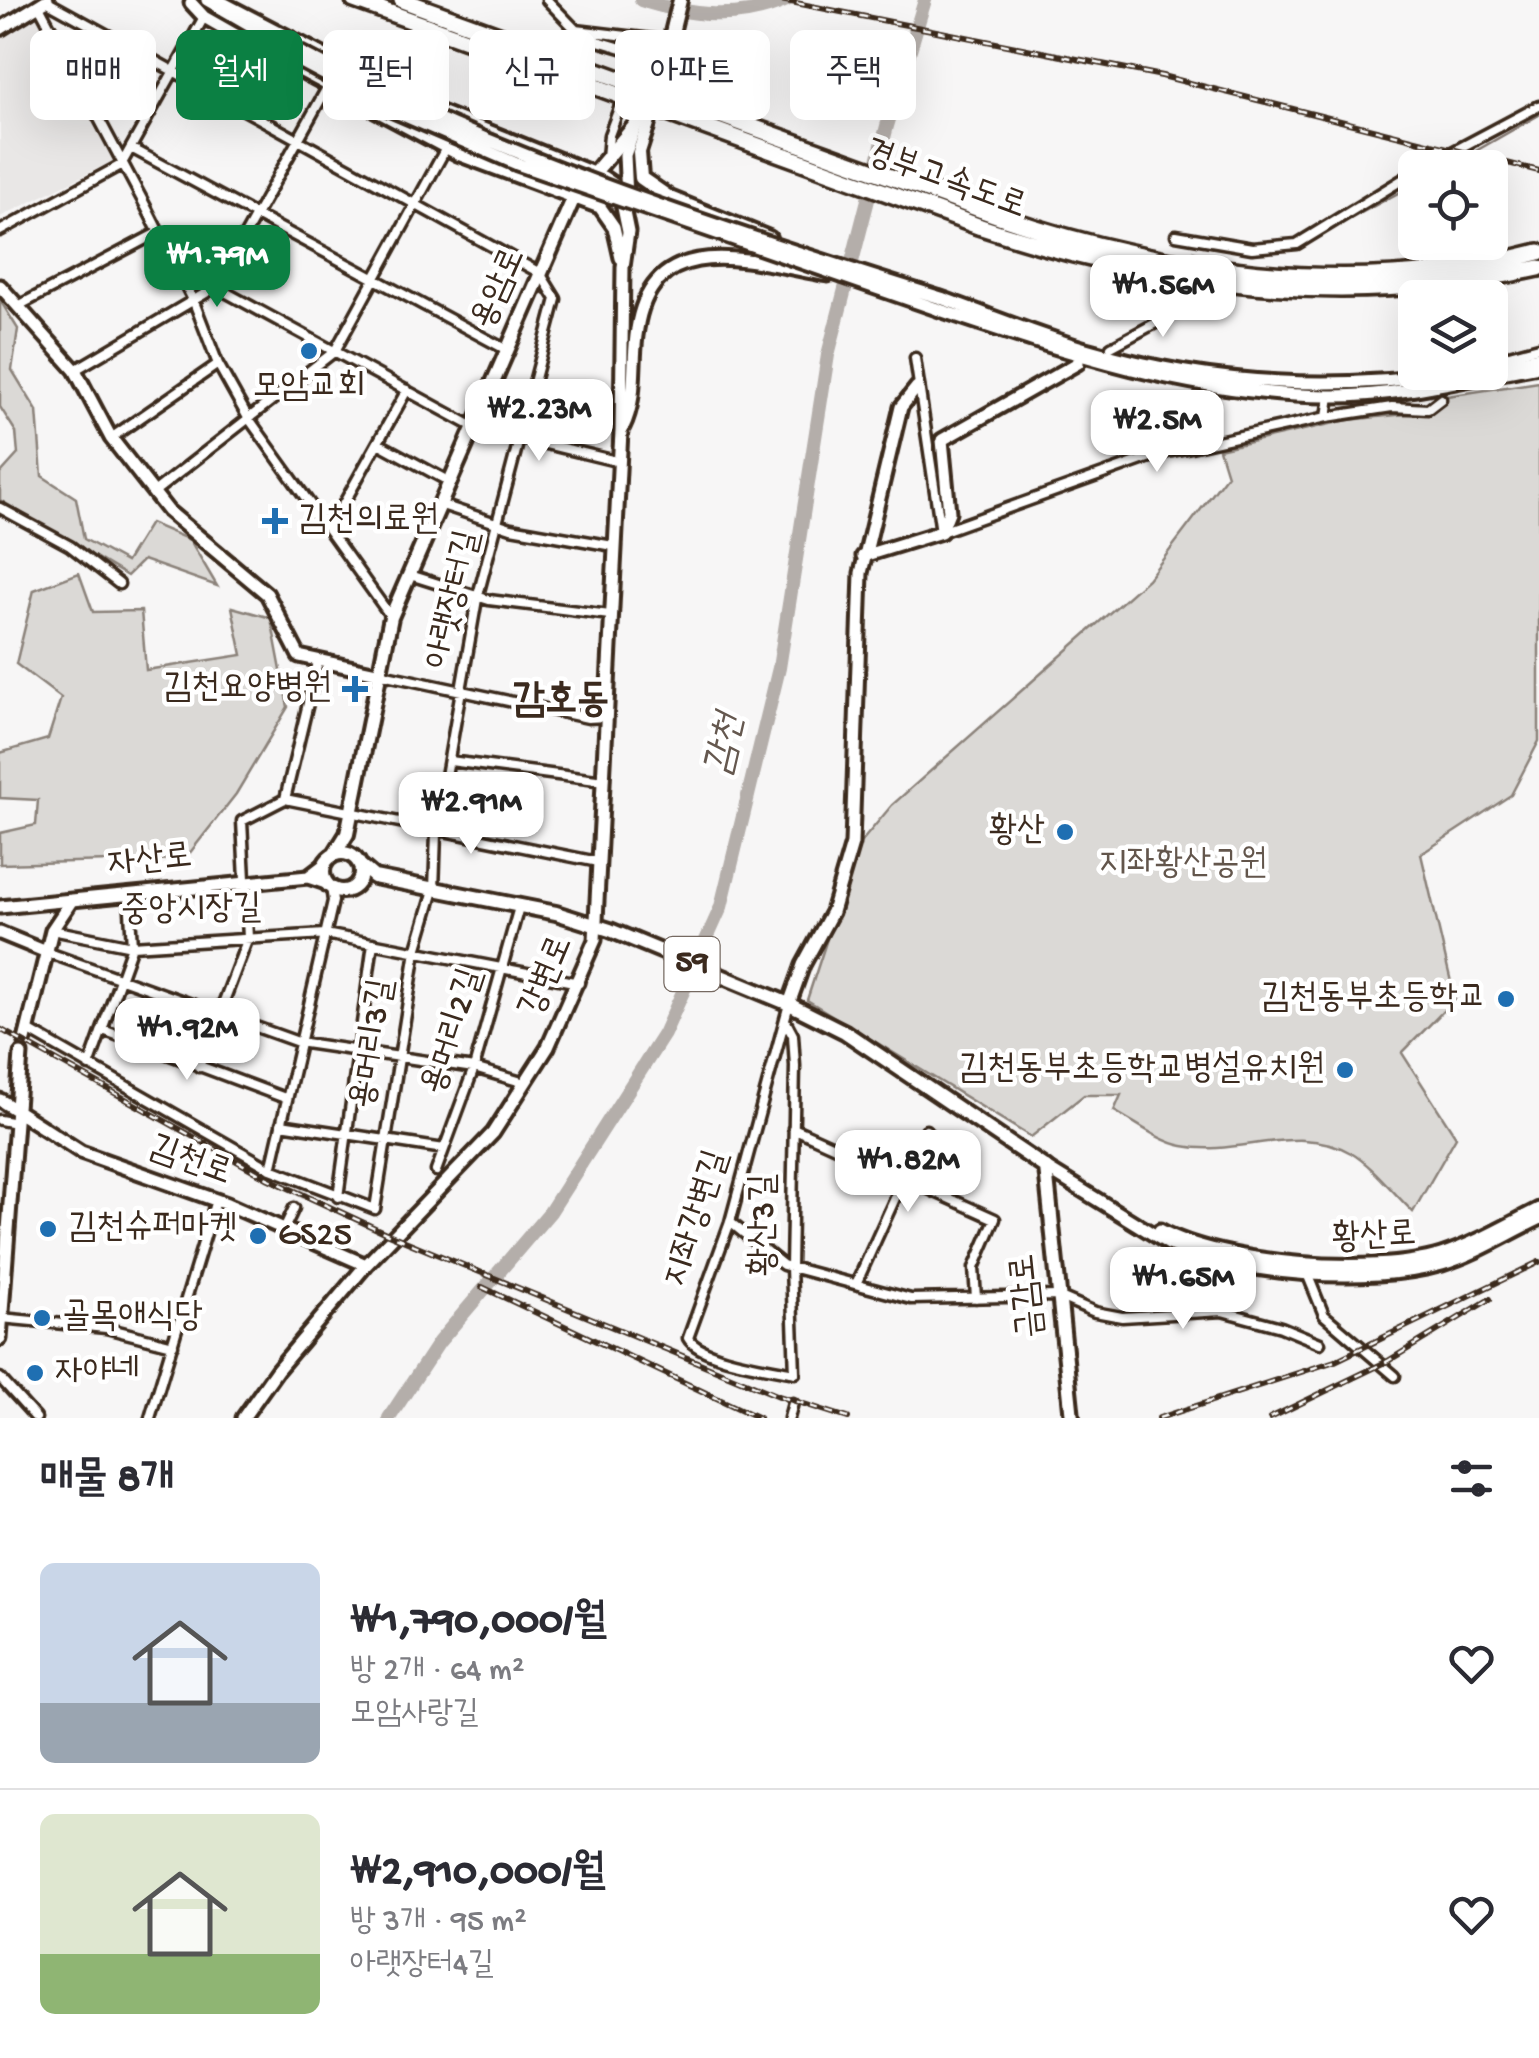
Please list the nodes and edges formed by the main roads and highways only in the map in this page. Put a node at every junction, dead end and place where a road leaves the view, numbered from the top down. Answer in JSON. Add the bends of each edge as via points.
{"nodes":[{"id":1,"x":354,"y":0,"type":"edge"},
{"id":2,"x":402,"y":0,"type":"edge"},
{"id":3,"x":680,"y":0,"type":"edge"},
{"id":4,"x":474,"y":30,"type":"edge"},
{"id":5,"x":672,"y":30,"type":"edge"},
{"id":6,"x":469,"y":37,"type":"edge"},
{"id":7,"x":595,"y":79,"type":"edge"},
{"id":8,"x":638,"y":120,"type":"edge"},
{"id":9,"x":649,"y":120,"type":"edge"},
{"id":10,"x":980,"y":218,"type":"junction"},
{"id":11,"x":1539,"y":252,"type":"edge"},
{"id":12,"x":1539,"y":268,"type":"edge"},
{"id":13,"x":844,"y":273,"type":"road end"},
{"id":14,"x":346,"y":834,"type":"junction"},
{"id":15,"x":330,"y":860,"type":"junction"},
{"id":16,"x":356,"y":861,"type":"junction"},
{"id":17,"x":374,"y":876,"type":"junction"},
{"id":18,"x":358,"y":883,"type":"junction"},
{"id":19,"x":1046,"y":1168,"type":"joint"},
{"id":20,"x":1072,"y":1418,"type":"edge"}],
"edges":[{"from":1,"to":6,"type":"highway","name":"경부고속도로"},
{"from":2,"to":4,"type":"highway","name":"경부고속도로"},
{"from":3,"to":5,"type":"main road"},
{"from":7,"to":10,"type":"highway","name":"경부고속도로","bridge":true},
{"from":8,"to":14,"type":"main road","name":"용암로","via":[[574,197],[409,574],[376,673]]},
{"from":9,"to":13,"type":"main road","bridge":true,"via":[[639,152],[641,178],[656,192]]},
{"from":10,"to":11,"type":"highway","name":"경부고속도로","via":[[1131,254],[1254,272],[1420,271]]},
{"from":10,"to":12,"type":"highway","name":"경부고속도로","via":[[1123,268],[1242,287],[1376,290]]},
{"from":14,"to":15,"type":"main road"},
{"from":14,"to":16,"type":"main road"},
{"from":15,"to":16,"type":"main road"},
{"from":15,"to":18,"type":"main road","via":[[333,891]]},
{"from":16,"to":17,"type":"main road","number":"59"},
{"from":16,"to":18,"type":"main road"},
{"from":17,"to":18,"type":"main road"},
{"from":17,"to":19,"type":"main road","name":"황산로","number":"59","via":[[604,928],[782,1002],[845,1032]]},
{"from":19,"to":20,"type":"main road","name":"금감로"}]}
